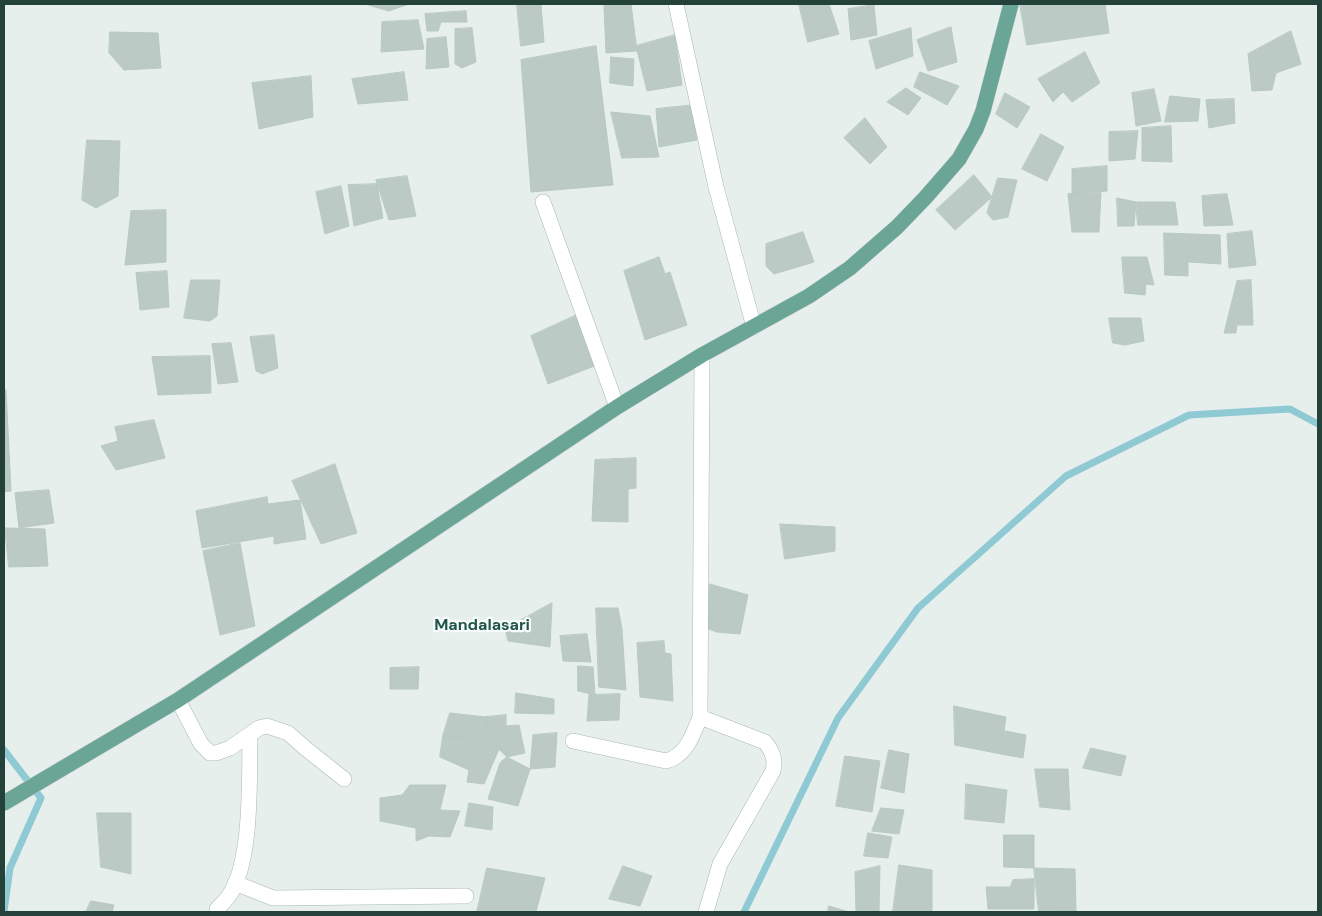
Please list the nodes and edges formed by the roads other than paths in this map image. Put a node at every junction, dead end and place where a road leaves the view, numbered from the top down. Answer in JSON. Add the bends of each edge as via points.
{"nodes":[{"id":1,"x":676,"y":4,"type":"edge"},
{"id":2,"x":1011,"y":4,"type":"edge"},
{"id":3,"x":543,"y":202,"type":"dead end"},
{"id":4,"x":754,"y":327,"type":"junction"},
{"id":5,"x":702,"y":355,"type":"junction"},
{"id":6,"x":617,"y":406,"type":"junction"},
{"id":7,"x":178,"y":700,"type":"junction"},
{"id":8,"x":700,"y":717,"type":"junction"},
{"id":9,"x":250,"y":735,"type":"junction"},
{"id":10,"x":573,"y":741,"type":"dead end"},
{"id":11,"x":344,"y":779,"type":"dead end"},
{"id":12,"x":4,"y":803,"type":"edge"},
{"id":13,"x":234,"y":883,"type":"junction"},
{"id":14,"x":466,"y":896,"type":"dead end"},
{"id":15,"x":217,"y":909,"type":"dead end"},
{"id":16,"x":706,"y":912,"type":"edge"}],
"edges":[{"from":1,"to":4,"type":"street","via":[[716,187]]},
{"from":2,"to":4,"type":"main road","via":[[983,111],[959,159],[896,227],[850,268]]},
{"from":3,"to":6,"type":"street"},
{"from":4,"to":5,"type":"main road"},
{"from":5,"to":6,"type":"main road"},
{"from":5,"to":8,"type":"street"},
{"from":6,"to":7,"type":"main road"},
{"from":7,"to":9,"type":"street","via":[[201,744],[210,753],[230,748]]},
{"from":7,"to":12,"type":"main road"},
{"from":8,"to":10,"type":"street","via":[[693,738],[684,750],[676,759],[666,761]]},
{"from":8,"to":16,"type":"street","via":[[765,742],[775,763],[720,864]]},
{"from":9,"to":11,"type":"street","via":[[267,726],[288,733]]},
{"from":9,"to":13,"type":"street","via":[[245,844]]},
{"from":13,"to":14,"type":"street","via":[[273,898]]},
{"from":13,"to":15,"type":"street","via":[[229,896]]}]}
